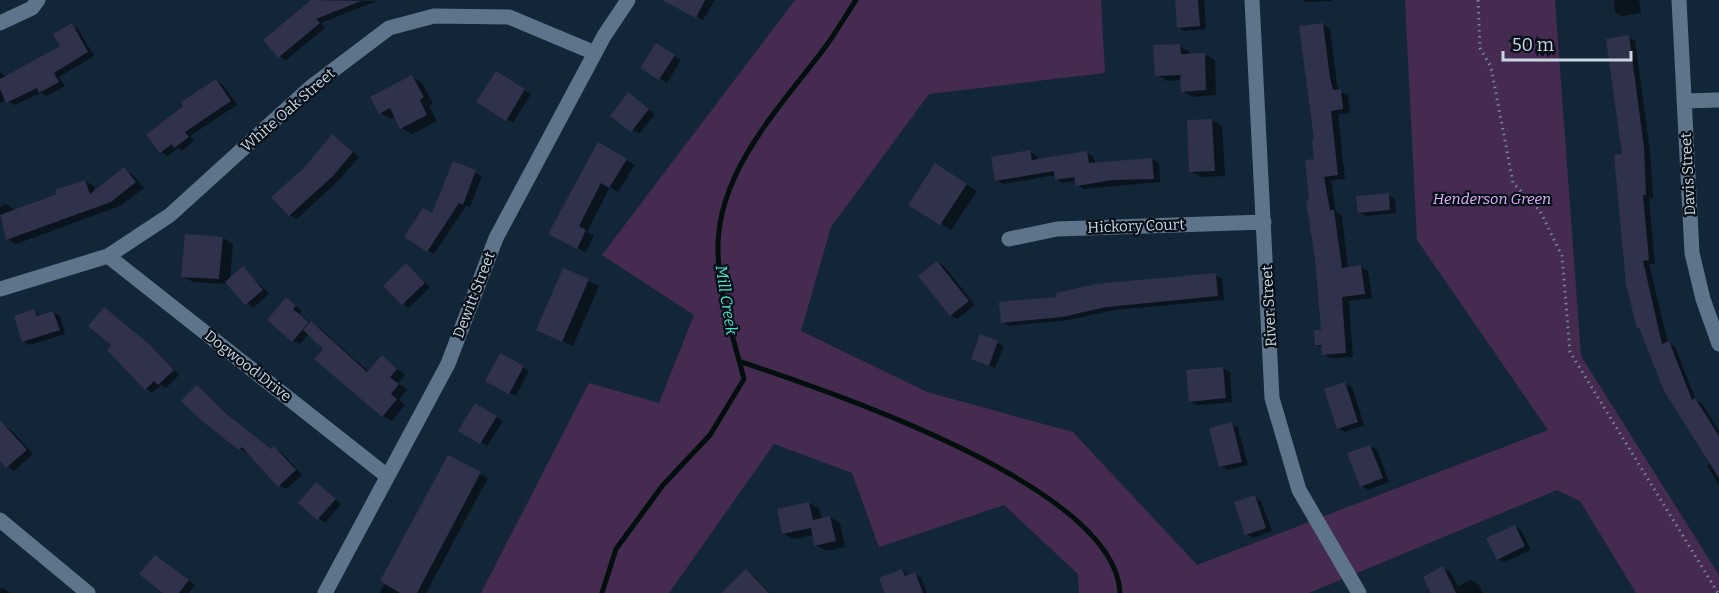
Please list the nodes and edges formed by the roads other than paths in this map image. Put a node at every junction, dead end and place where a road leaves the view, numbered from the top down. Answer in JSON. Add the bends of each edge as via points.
{"nodes":[{"id":1,"x":38,"y":0,"type":"edge"},
{"id":2,"x":628,"y":0,"type":"edge"},
{"id":3,"x":1252,"y":0,"type":"edge"},
{"id":4,"x":1679,"y":0,"type":"edge"},
{"id":5,"x":0,"y":23,"type":"edge"},
{"id":6,"x":595,"y":53,"type":"junction"},
{"id":7,"x":1719,"y":100,"type":"edge"},
{"id":8,"x":1684,"y":101,"type":"junction"},
{"id":9,"x":1264,"y":222,"type":"junction"},
{"id":10,"x":1009,"y":238,"type":"dead end"},
{"id":11,"x":108,"y":256,"type":"junction"},
{"id":12,"x":0,"y":289,"type":"edge"},
{"id":13,"x":1719,"y":344,"type":"edge"},
{"id":14,"x":387,"y":476,"type":"junction"},
{"id":15,"x":0,"y":520,"type":"edge"},
{"id":16,"x":88,"y":593,"type":"edge"},
{"id":17,"x":325,"y":593,"type":"edge"},
{"id":18,"x":1359,"y":593,"type":"edge"}],
"edges":[{"from":1,"to":5,"type":"street","via":[[32,8]]},
{"from":2,"to":6,"type":"street","name":"Dewitt Street"},
{"from":3,"to":9,"type":"street","name":"River Street"},
{"from":4,"to":8,"type":"street","name":"Davis Street"},
{"from":6,"to":11,"type":"street","name":"White Oak Street","via":[[509,17],[434,16],[389,28],[311,87],[170,215]]},
{"from":6,"to":14,"type":"street","name":"Dewitt Street","via":[[496,238],[448,364]]},
{"from":7,"to":8,"type":"street"},
{"from":8,"to":13,"type":"street","name":"Davis Street","via":[[1692,253]]},
{"from":9,"to":10,"type":"street","name":"Hickory Court","via":[[1057,229]]},
{"from":9,"to":18,"type":"street","name":"River Street","via":[[1272,398],[1299,490]]},
{"from":11,"to":12,"type":"street","name":"White Oak Street"},
{"from":11,"to":14,"type":"street","name":"Dogwood Drive"},
{"from":14,"to":17,"type":"street","name":"Dewitt Street"},
{"from":15,"to":16,"type":"street"}]}
